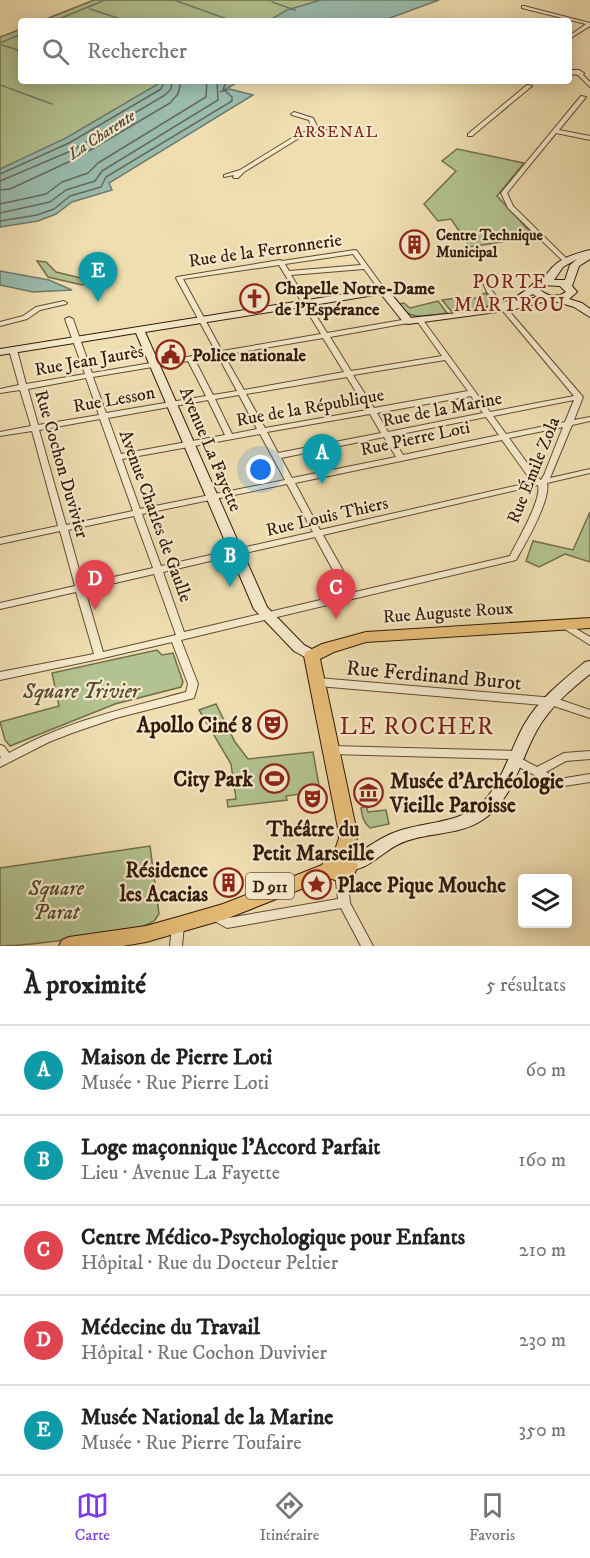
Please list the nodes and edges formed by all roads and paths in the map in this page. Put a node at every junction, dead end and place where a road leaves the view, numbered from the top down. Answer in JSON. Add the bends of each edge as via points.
{"nodes":[{"id":1,"x":524,"y":8,"type":"dead end"},
{"id":2,"x":568,"y":18,"type":"edge"},
{"id":3,"x":572,"y":19,"type":"edge"},
{"id":4,"x":590,"y":24,"type":"edge"},
{"id":5,"x":572,"y":36,"type":"edge"},
{"id":6,"x":590,"y":70,"type":"edge"},
{"id":7,"x":572,"y":72,"type":"edge"},
{"id":8,"x":580,"y":74,"type":"junction"},
{"id":9,"x":590,"y":85,"type":"edge"},
{"id":10,"x":529,"y":86,"type":"dead end"},
{"id":11,"x":586,"y":97,"type":"edge"},
{"id":12,"x":294,"y":114,"type":"dead end"},
{"id":13,"x":327,"y":128,"type":"dead end"},
{"id":14,"x":312,"y":130,"type":"junction"},
{"id":15,"x":554,"y":131,"type":"junction"},
{"id":16,"x":470,"y":135,"type":"dead end"},
{"id":17,"x":590,"y":138,"type":"edge"},
{"id":18,"x":242,"y":171,"type":"junction"},
{"id":19,"x":226,"y":176,"type":"dead end"},
{"id":20,"x":236,"y":177,"type":"dead end"},
{"id":21,"x":590,"y":254,"type":"edge"},
{"id":22,"x":565,"y":260,"type":"junction"},
{"id":23,"x":280,"y":262,"type":"junction"},
{"id":24,"x":366,"y":267,"type":"junction"},
{"id":25,"x":287,"y":273,"type":"junction"},
{"id":26,"x":570,"y":273,"type":"junction"},
{"id":27,"x":548,"y":280,"type":"junction"},
{"id":28,"x":486,"y":283,"type":"dead end"},
{"id":29,"x":534,"y":289,"type":"junction"},
{"id":30,"x":569,"y":290,"type":"junction"},
{"id":31,"x":383,"y":291,"type":"junction"},
{"id":32,"x":546,"y":298,"type":"junction"},
{"id":33,"x":558,"y":299,"type":"junction"},
{"id":34,"x":64,"y":303,"type":"dead end"},
{"id":35,"x":305,"y":303,"type":"junction"},
{"id":36,"x":503,"y":307,"type":"junction"},
{"id":37,"x":69,"y":319,"type":"dead end"},
{"id":38,"x":201,"y":320,"type":"junction"},
{"id":39,"x":408,"y":321,"type":"junction"},
{"id":40,"x":422,"y":321,"type":"junction"},
{"id":41,"x":0,"y":324,"type":"edge"},
{"id":42,"x":139,"y":329,"type":"junction"},
{"id":43,"x":326,"y":337,"type":"junction"},
{"id":44,"x":76,"y":340,"type":"junction"},
{"id":45,"x":13,"y":350,"type":"junction"},
{"id":46,"x":0,"y":352,"type":"edge"},
{"id":47,"x":220,"y":354,"type":"junction"},
{"id":48,"x":447,"y":357,"type":"junction"},
{"id":49,"x":191,"y":359,"type":"junction"},
{"id":50,"x":155,"y":365,"type":"junction"},
{"id":51,"x":348,"y":373,"type":"junction"},
{"id":52,"x":89,"y":376,"type":"junction"},
{"id":53,"x":24,"y":387,"type":"junction"},
{"id":54,"x":0,"y":391,"type":"edge"},
{"id":55,"x":240,"y":392,"type":"junction"},
{"id":56,"x":472,"y":393,"type":"junction"},
{"id":57,"x":210,"y":397,"type":"junction"},
{"id":58,"x":579,"y":397,"type":"junction"},
{"id":59,"x":172,"y":404,"type":"junction"},
{"id":60,"x":371,"y":411,"type":"junction"},
{"id":61,"x":489,"y":415,"type":"junction"},
{"id":62,"x":103,"y":416,"type":"junction"},
{"id":63,"x":590,"y":419,"type":"edge"},
{"id":64,"x":570,"y":423,"type":"junction"},
{"id":65,"x":35,"y":428,"type":"junction"},
{"id":66,"x":262,"y":431,"type":"junction"},
{"id":67,"x":0,"y":434,"type":"edge"},
{"id":68,"x":386,"y":435,"type":"junction"},
{"id":69,"x":504,"y":436,"type":"junction"},
{"id":70,"x":230,"y":437,"type":"junction"},
{"id":71,"x":189,"y":444,"type":"junction"},
{"id":72,"x":276,"y":456,"type":"junction"},
{"id":73,"x":118,"y":457,"type":"junction"},
{"id":74,"x":400,"y":457,"type":"junction"},
{"id":75,"x":590,"y":471,"type":"edge"},
{"id":76,"x":290,"y":481,"type":"junction"},
{"id":77,"x":542,"y":484,"type":"junction"},
{"id":78,"x":212,"y":498,"type":"junction"},
{"id":79,"x":138,"y":513,"type":"junction"},
{"id":80,"x":63,"y":528,"type":"junction"},
{"id":81,"x":319,"y":534,"type":"junction"},
{"id":82,"x":0,"y":542,"type":"edge"},
{"id":83,"x":237,"y":553,"type":"junction"},
{"id":84,"x":158,"y":571,"type":"junction"},
{"id":85,"x":80,"y":588,"type":"junction"},
{"id":86,"x":352,"y":596,"type":"junction"},
{"id":87,"x":0,"y":606,"type":"edge"},
{"id":88,"x":265,"y":616,"type":"junction"},
{"id":89,"x":590,"y":623,"type":"edge"},
{"id":90,"x":563,"y":624,"type":"junction"},
{"id":91,"x":178,"y":637,"type":"junction"},
{"id":92,"x":590,"y":642,"type":"edge"},
{"id":93,"x":99,"y":656,"type":"junction"},
{"id":94,"x":312,"y":656,"type":"junction"},
{"id":95,"x":590,"y":666,"type":"edge"},
{"id":96,"x":0,"y":676,"type":"edge"},
{"id":97,"x":318,"y":682,"type":"junction"},
{"id":98,"x":547,"y":702,"type":"junction"},
{"id":99,"x":590,"y":714,"type":"edge"},
{"id":100,"x":0,"y":749,"type":"edge"},
{"id":101,"x":332,"y":750,"type":"junction"},
{"id":102,"x":590,"y":755,"type":"edge"},
{"id":103,"x":516,"y":758,"type":"junction"},
{"id":104,"x":4,"y":761,"type":"edge"},
{"id":105,"x":537,"y":772,"type":"junction"},
{"id":106,"x":590,"y":778,"type":"edge"},
{"id":107,"x":339,"y":865,"type":"junction"},
{"id":108,"x":344,"y":903,"type":"junction"},
{"id":109,"x":213,"y":913,"type":"junction"},
{"id":110,"x":178,"y":925,"type":"junction"},
{"id":111,"x":69,"y":946,"type":"edge"},
{"id":112,"x":176,"y":946,"type":"edge"},
{"id":113,"x":367,"y":946,"type":"edge"}],
"edges":[{"from":1,"to":2,"type":"street"},
{"from":3,"to":4,"type":"street"},
{"from":4,"to":5,"type":"street"},
{"from":6,"to":8,"type":"street"},
{"from":7,"to":8,"type":"street"},
{"from":8,"to":9,"type":"street"},
{"from":9,"to":11,"type":"street"},
{"from":10,"to":16,"type":"street"},
{"from":11,"to":15,"type":"street"},
{"from":12,"to":14,"type":"street","via":[[311,119]]},
{"from":13,"to":14,"type":"street"},
{"from":14,"to":18,"type":"street"},
{"from":15,"to":17,"type":"street"},
{"from":15,"to":22,"type":"street","via":[[503,197]]},
{"from":18,"to":19,"type":"street"},
{"from":18,"to":20,"type":"street"},
{"from":21,"to":22,"type":"main road"},
{"from":21,"to":26,"type":"main road"},
{"from":22,"to":26,"type":"main road"},
{"from":22,"to":27,"type":"main road","name":"Rue Jean Jaurès"},
{"from":23,"to":24,"type":"street","name":"Rue de la Ferronnerie","via":[[355,252]]},
{"from":23,"to":25,"type":"street"},
{"from":23,"to":38,"type":"street","name":"Rue de la Ferronnerie","via":[[179,278]]},
{"from":24,"to":25,"type":"street"},
{"from":24,"to":31,"type":"street"},
{"from":25,"to":35,"type":"street"},
{"from":26,"to":30,"type":"main road"},
{"from":27,"to":29,"type":"main road","name":"Rue Jean Jaurès"},
{"from":27,"to":30,"type":"main road"},
{"from":28,"to":36,"type":"street"},
{"from":29,"to":32,"type":"main road"},
{"from":29,"to":36,"type":"main road","name":"Rue Jean Jaurès"},
{"from":30,"to":33,"type":"main road"},
{"from":30,"to":33,"type":"main road","via":[[590,314],[578,305]]},
{"from":31,"to":35,"type":"main road"},
{"from":31,"to":39,"type":"main road"},
{"from":32,"to":33,"type":"main road","name":"Rue Jean Jaurès"},
{"from":32,"to":36,"type":"main road","name":"Rue Jean Jaurès"},
{"from":34,"to":41,"type":"street","via":[[38,308],[25,318]]},
{"from":35,"to":38,"type":"main road"},
{"from":35,"to":43,"type":"street"},
{"from":36,"to":40,"type":"main road","name":"Rue Jean Jaurès"},
{"from":36,"to":58,"type":"street"},
{"from":37,"to":44,"type":"street","name":"Avenue Charles de Gaulle"},
{"from":38,"to":42,"type":"main road"},
{"from":38,"to":47,"type":"street"},
{"from":39,"to":40,"type":"main road","name":"Rue Jean Jaurès"},
{"from":39,"to":43,"type":"street","name":"Rue Jean Jaurès"},
{"from":40,"to":48,"type":"street"},
{"from":42,"to":44,"type":"main road"},
{"from":42,"to":50,"type":"main road","name":"Avenue La Fayette"},
{"from":43,"to":47,"type":"street","name":"Rue Jean Jaurès"},
{"from":43,"to":51,"type":"street"},
{"from":44,"to":45,"type":"main road"},
{"from":44,"to":52,"type":"street","name":"Avenue Charles de Gaulle"},
{"from":45,"to":46,"type":"main road"},
{"from":45,"to":53,"type":"street","name":"Rue Cochon Duvivier"},
{"from":47,"to":49,"type":"street","name":"Rue Jean Jaurès"},
{"from":47,"to":55,"type":"street"},
{"from":48,"to":51,"type":"street","name":"Rue Lesson"},
{"from":48,"to":56,"type":"street"},
{"from":49,"to":50,"type":"street","name":"Rue Jean Jaurès"},
{"from":49,"to":57,"type":"street"},
{"from":50,"to":52,"type":"street","name":"Rue Jean Jaurès"},
{"from":50,"to":59,"type":"main road","name":"Avenue La Fayette"},
{"from":51,"to":55,"type":"street","name":"Rue Lesson"},
{"from":51,"to":60,"type":"street"},
{"from":52,"to":53,"type":"street","name":"Rue Jean Jaurès"},
{"from":52,"to":62,"type":"street","name":"Avenue Charles de Gaulle"},
{"from":53,"to":54,"type":"street","name":"Rue Jean Jaurès"},
{"from":53,"to":65,"type":"street","name":"Rue Cochon Duvivier"},
{"from":55,"to":57,"type":"street","name":"Rue Lesson"},
{"from":55,"to":66,"type":"street"},
{"from":56,"to":60,"type":"street","name":"Rue de la République"},
{"from":56,"to":61,"type":"street"},
{"from":57,"to":59,"type":"street","name":"Rue Lesson"},
{"from":57,"to":70,"type":"street"},
{"from":58,"to":61,"type":"street","name":"Rue de la Marine"},
{"from":58,"to":64,"type":"street","name":"Rue Émile Zola"},
{"from":59,"to":62,"type":"street","name":"Rue Lesson"},
{"from":59,"to":71,"type":"main road","name":"Avenue La Fayette"},
{"from":60,"to":66,"type":"street","name":"Rue de la République"},
{"from":60,"to":68,"type":"street"},
{"from":61,"to":68,"type":"street","name":"Rue de la Marine"},
{"from":61,"to":69,"type":"street"},
{"from":62,"to":65,"type":"street","name":"Rue Lesson"},
{"from":62,"to":73,"type":"street","name":"Avenue Charles de Gaulle"},
{"from":63,"to":64,"type":"street","name":"Rue Pierre Loti"},
{"from":64,"to":69,"type":"street","name":"Rue Pierre Loti"},
{"from":64,"to":77,"type":"street","name":"Rue Émile Zola"},
{"from":65,"to":67,"type":"street","name":"Rue Lesson"},
{"from":65,"to":80,"type":"street","name":"Rue Cochon Duvivier"},
{"from":66,"to":70,"type":"street","name":"Rue de la République"},
{"from":66,"to":72,"type":"street"},
{"from":68,"to":72,"type":"street","name":"Rue de la Marine"},
{"from":68,"to":74,"type":"street"},
{"from":69,"to":74,"type":"street","name":"Rue Pierre Loti"},
{"from":69,"to":77,"type":"street","via":[[535,480]]},
{"from":70,"to":71,"type":"street","name":"Rue de la République"},
{"from":71,"to":73,"type":"street","name":"Rue de la République"},
{"from":71,"to":78,"type":"main road","name":"Avenue La Fayette"},
{"from":72,"to":76,"type":"street"},
{"from":73,"to":79,"type":"street","name":"Avenue Charles de Gaulle"},
{"from":74,"to":76,"type":"street","name":"Rue Pierre Loti"},
{"from":75,"to":77,"type":"street","name":"Rue Louis Thiers"},
{"from":76,"to":78,"type":"street","name":"Rue Pierre Loti"},
{"from":76,"to":81,"type":"street"},
{"from":77,"to":81,"type":"street","name":"Rue Louis Thiers"},
{"from":77,"to":86,"type":"street","name":"Rue Émile Zola","via":[[539,507],[513,558]]},
{"from":78,"to":79,"type":"street","name":"Rue Pierre Loti"},
{"from":78,"to":83,"type":"main road","name":"Avenue La Fayette"},
{"from":79,"to":80,"type":"street","name":"Rue Pierre Loti"},
{"from":79,"to":84,"type":"street","name":"Avenue Charles de Gaulle"},
{"from":80,"to":82,"type":"street","name":"Rue Pierre Loti"},
{"from":80,"to":85,"type":"street","name":"Rue Cochon Duvivier"},
{"from":81,"to":83,"type":"street","name":"Rue Louis Thiers"},
{"from":81,"to":86,"type":"street"},
{"from":83,"to":84,"type":"street","name":"Rue Louis Thiers"},
{"from":83,"to":88,"type":"main road","name":"Avenue La Fayette"},
{"from":84,"to":85,"type":"street","name":"Rue Louis Thiers"},
{"from":84,"to":91,"type":"street","name":"Avenue Charles de Gaulle"},
{"from":85,"to":87,"type":"street","name":"Rue Louis Thiers"},
{"from":85,"to":93,"type":"street","name":"Rue Cochon Duvivier"},
{"from":86,"to":88,"type":"street"},
{"from":88,"to":91,"type":"street"},
{"from":88,"to":94,"type":"main road"},
{"from":89,"to":90,"type":"main road","name":"Rue Auguste Roux"},
{"from":90,"to":92,"type":"street"},
{"from":90,"to":94,"type":"main road","name":"Rue Auguste Roux","via":[[366,637]]},
{"from":91,"to":93,"type":"street"},
{"from":91,"to":104,"type":"street","name":"Avenue Charles de Gaulle","via":[[193,684],[189,695],[83,723]]},
{"from":93,"to":96,"type":"street"},
{"from":94,"to":97,"type":"main road"},
{"from":95,"to":98,"type":"main road","number":"D 911"},
{"from":97,"to":98,"type":"street","name":"Rue Ferdinand Burot"},
{"from":97,"to":101,"type":"main road"},
{"from":98,"to":99,"type":"street","name":"Rue Ferdinand Burot"},
{"from":98,"to":103,"type":"main road","number":"D 911"},
{"from":100,"to":104,"type":"street"},
{"from":101,"to":103,"type":"street"},
{"from":101,"to":107,"type":"main road","via":[[348,838]]},
{"from":102,"to":105,"type":"street","via":[[564,757]]},
{"from":103,"to":105,"type":"street"},
{"from":103,"to":107,"type":"main road","number":"D 911","via":[[498,795],[478,814],[464,822],[399,837]]},
{"from":105,"to":106,"type":"street","via":[[558,783]]},
{"from":107,"to":108,"type":"street"},
{"from":107,"to":109,"type":"main road","number":"D 911"},
{"from":108,"to":109,"type":"street","via":[[227,923]]},
{"from":108,"to":113,"type":"street"},
{"from":109,"to":110,"type":"main road","number":"D 911"},
{"from":110,"to":111,"type":"main road","number":"D 911"},
{"from":110,"to":112,"type":"street"}]}
